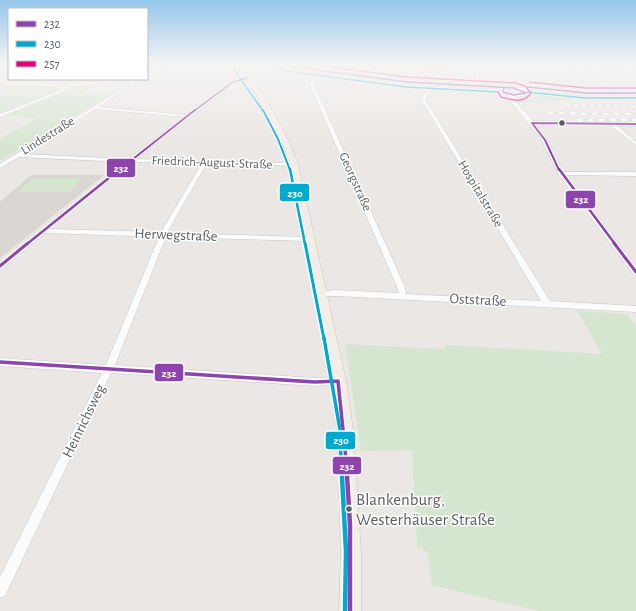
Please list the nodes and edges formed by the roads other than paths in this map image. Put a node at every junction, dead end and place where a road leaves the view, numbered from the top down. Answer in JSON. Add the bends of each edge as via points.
{"nodes":[{"id":1,"x":56,"y":94,"type":"edge"},
{"id":2,"x":116,"y":94,"type":"edge"},
{"id":3,"x":217,"y":94,"type":"edge"},
{"id":4,"x":259,"y":94,"type":"edge"},
{"id":5,"x":316,"y":94,"type":"edge"},
{"id":6,"x":427,"y":94,"type":"edge"},
{"id":7,"x":508,"y":94,"type":"edge"},
{"id":8,"x":525,"y":94,"type":"edge"},
{"id":9,"x":512,"y":95,"type":"junction"},
{"id":10,"x":94,"y":108,"type":"junction"},
{"id":11,"x":0,"y":116,"type":"edge"},
{"id":12,"x":188,"y":116,"type":"junction"},
{"id":13,"x":532,"y":123,"type":"junction"},
{"id":14,"x":611,"y":123,"type":"junction"},
{"id":15,"x":636,"y":124,"type":"edge"},
{"id":16,"x":636,"y":144,"type":"edge"},
{"id":17,"x":17,"y":155,"type":"junction"},
{"id":18,"x":130,"y":161,"type":"junction"},
{"id":19,"x":205,"y":162,"type":"junction"},
{"id":20,"x":294,"y":164,"type":"junction"},
{"id":21,"x":0,"y":166,"type":"edge"},
{"id":22,"x":561,"y":174,"type":"junction"},
{"id":23,"x":636,"y":174,"type":"edge"},
{"id":24,"x":42,"y":231,"type":"junction"},
{"id":25,"x":163,"y":235,"type":"junction"},
{"id":26,"x":309,"y":239,"type":"junction"},
{"id":27,"x":0,"y":266,"type":"edge"},
{"id":28,"x":636,"y":272,"type":"edge"},
{"id":29,"x":320,"y":294,"type":"junction"},
{"id":30,"x":403,"y":296,"type":"junction"},
{"id":31,"x":547,"y":304,"type":"junction"},
{"id":32,"x":636,"y":309,"type":"edge"},
{"id":33,"x":0,"y":362,"type":"edge"},
{"id":34,"x":109,"y":368,"type":"junction"},
{"id":35,"x":338,"y":381,"type":"junction"},
{"id":36,"x":0,"y":591,"type":"edge"},
{"id":37,"x":350,"y":611,"type":"edge"}],
"edges":[{"from":1,"to":11,"type":"street"},
{"from":2,"to":10,"type":"street","name":"Lindestraße"},
{"from":3,"to":12,"type":"street"},
{"from":4,"to":20,"type":"main road","via":[[280,130]]},
{"from":5,"to":30,"type":"street","name":"Georgstraße"},
{"from":6,"to":31,"type":"street","name":"Hospitalstraße","via":[[423,99]]},
{"from":7,"to":9,"type":"street"},
{"from":8,"to":9,"type":"street"},
{"from":9,"to":13,"type":"street","via":[[513,101]]},
{"from":10,"to":12,"type":"street"},
{"from":10,"to":17,"type":"street","name":"Lindestraße"},
{"from":12,"to":18,"type":"street"},
{"from":13,"to":14,"type":"street"},
{"from":13,"to":22,"type":"street","via":[[545,140]]},
{"from":14,"to":15,"type":"street"},
{"from":14,"to":16,"type":"street"},
{"from":17,"to":18,"type":"street","name":"Friedrich-August-Straße"},
{"from":17,"to":21,"type":"street","name":"Lindestraße"},
{"from":18,"to":19,"type":"street","name":"Friedrich-August-Straße"},
{"from":18,"to":24,"type":"street"},
{"from":19,"to":20,"type":"street","name":"Friedrich-August-Straße"},
{"from":19,"to":25,"type":"street","name":"Heinrichsweg"},
{"from":20,"to":26,"type":"main road"},
{"from":22,"to":23,"type":"street"},
{"from":22,"to":28,"type":"street"},
{"from":24,"to":25,"type":"street","name":"Herwegstraße"},
{"from":24,"to":27,"type":"street"},
{"from":25,"to":26,"type":"street","name":"Herwegstraße"},
{"from":25,"to":34,"type":"street","name":"Heinrichsweg"},
{"from":26,"to":29,"type":"main road"},
{"from":29,"to":30,"type":"street","name":"Oststraße"},
{"from":29,"to":35,"type":"main road"},
{"from":30,"to":31,"type":"street","name":"Oststraße"},
{"from":31,"to":32,"type":"street","name":"Oststraße"},
{"from":33,"to":34,"type":"street"},
{"from":34,"to":35,"type":"street","via":[[315,382]]},
{"from":34,"to":36,"type":"street","name":"Heinrichsweg"},
{"from":35,"to":37,"type":"main road","via":[[345,430],[350,509]]}]}
